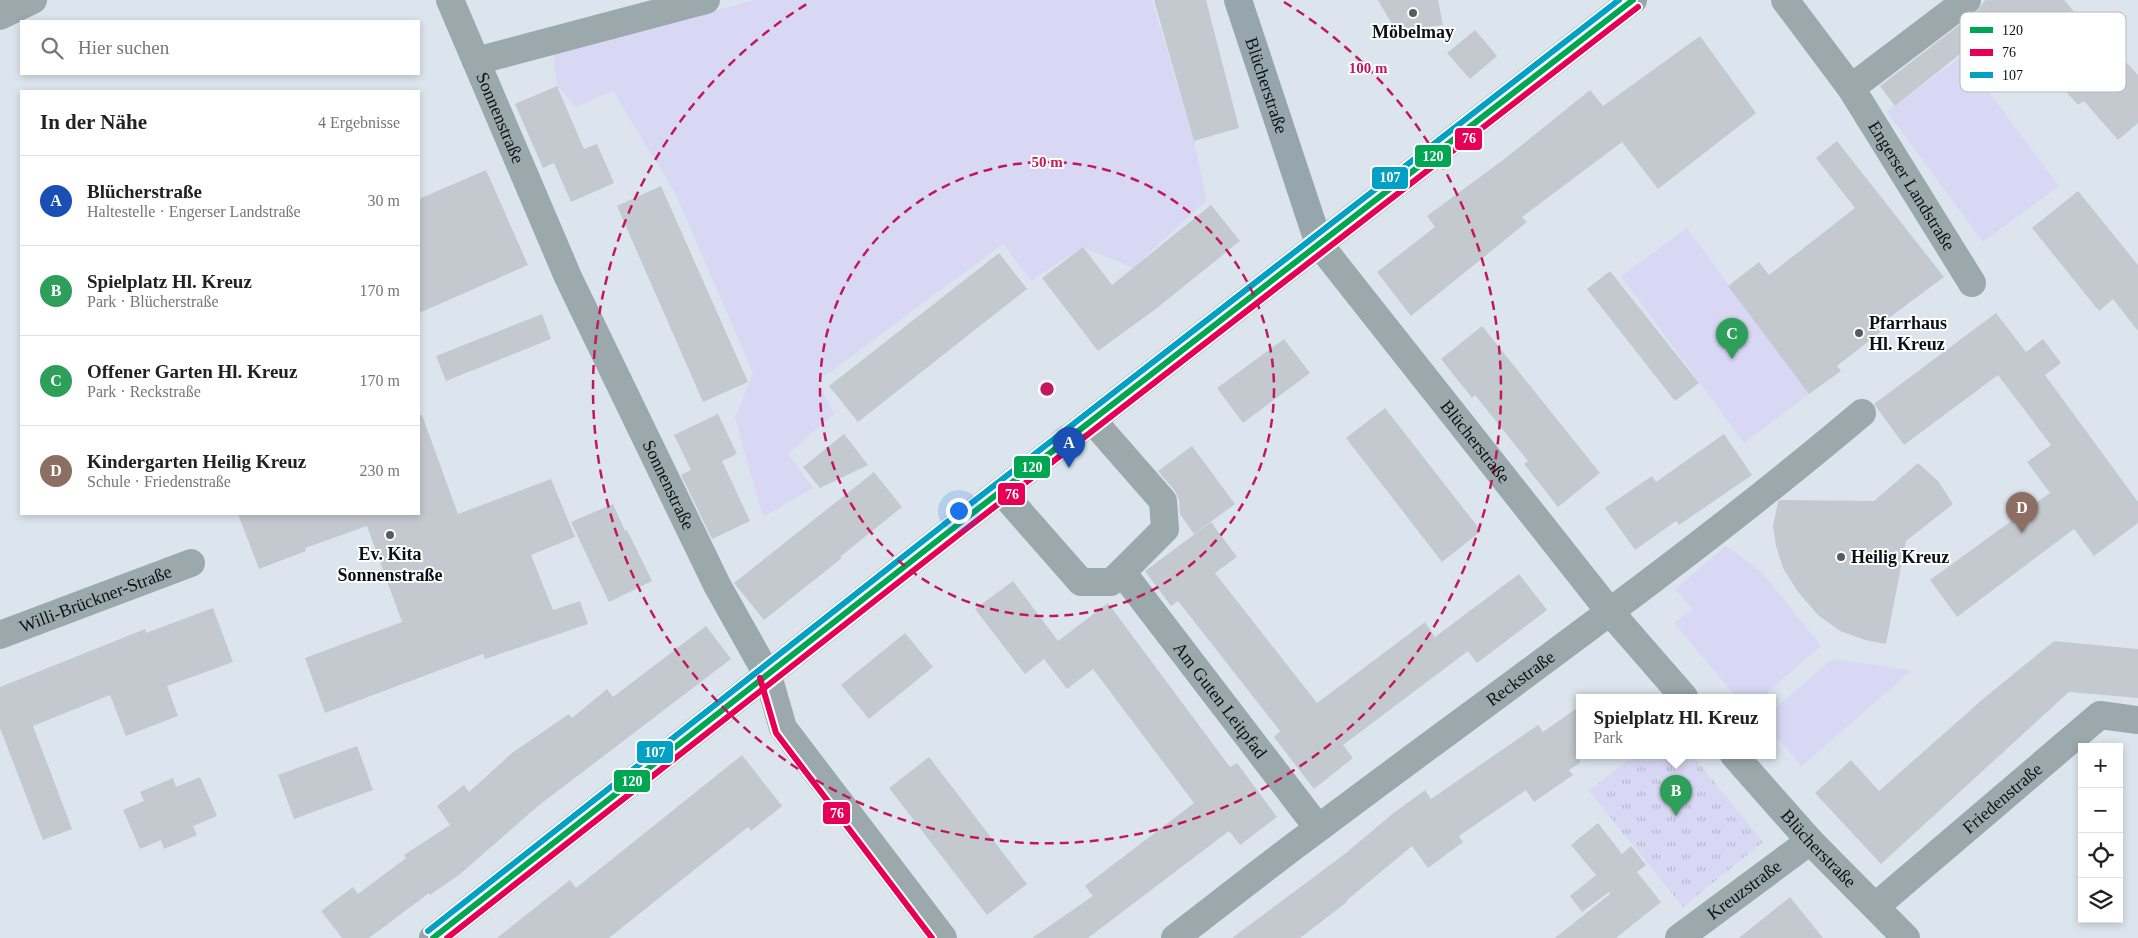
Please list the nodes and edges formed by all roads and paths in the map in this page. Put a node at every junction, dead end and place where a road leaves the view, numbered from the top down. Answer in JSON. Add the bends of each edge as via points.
{"nodes":[{"id":1,"x":33,"y":0,"type":"edge"},
{"id":2,"x":450,"y":0,"type":"edge"},
{"id":3,"x":706,"y":0,"type":"edge"},
{"id":4,"x":1238,"y":0,"type":"edge"},
{"id":5,"x":1633,"y":0,"type":"edge"},
{"id":6,"x":1785,"y":0,"type":"edge"},
{"id":7,"x":1967,"y":0,"type":"edge"},
{"id":8,"x":0,"y":16,"type":"edge"},
{"id":9,"x":476,"y":61,"type":"junction"},
{"id":10,"x":1851,"y":88,"type":"junction"},
{"id":11,"x":1320,"y":244,"type":"junction"},
{"id":12,"x":1972,"y":283,"type":"dead end"},
{"id":13,"x":1862,"y":413,"type":"dead end"},
{"id":14,"x":1093,"y":421,"type":"junction"},
{"id":15,"x":1002,"y":492,"type":"junction"},
{"id":16,"x":191,"y":563,"type":"dead end"},
{"id":17,"x":1122,"y":572,"type":"junction"},
{"id":18,"x":1610,"y":612,"type":"junction"},
{"id":19,"x":0,"y":635,"type":"edge"},
{"id":20,"x":768,"y":676,"type":"junction"},
{"id":21,"x":1681,"y":694,"type":"edge"},
{"id":22,"x":2138,"y":720,"type":"edge"},
{"id":23,"x":1738,"y":759,"type":"edge"},
{"id":24,"x":1318,"y":828,"type":"junction"},
{"id":25,"x":1810,"y":841,"type":"junction"},
{"id":26,"x":1876,"y":906,"type":"junction"},
{"id":27,"x":433,"y":938,"type":"edge"},
{"id":28,"x":943,"y":938,"type":"edge"},
{"id":29,"x":1175,"y":938,"type":"edge"},
{"id":30,"x":1678,"y":938,"type":"edge"},
{"id":31,"x":1906,"y":938,"type":"edge"}],
"edges":[{"from":1,"to":8,"type":"street"},
{"from":2,"to":9,"type":"street","name":"Sonnenstraße"},
{"from":3,"to":9,"type":"street"},
{"from":4,"to":11,"type":"main road","name":"Blücherstraße"},
{"from":5,"to":11,"type":"main road"},
{"from":6,"to":10,"type":"street","name":"Engerser Landstraße"},
{"from":7,"to":10,"type":"street"},
{"from":9,"to":20,"type":"street","name":"Sonnenstraße","via":[[572,285],[717,585]]},
{"from":10,"to":12,"type":"street","name":"Engerser Landstraße"},
{"from":11,"to":14,"type":"main road"},
{"from":11,"to":18,"type":"street","name":"Blücherstraße"},
{"from":13,"to":18,"type":"street","name":"Reckstraße","via":[[1784,479]]},
{"from":14,"to":15,"type":"main road"},
{"from":14,"to":17,"type":"street","via":[[1164,501],[1165,529]]},
{"from":15,"to":17,"type":"street","via":[[1081,582],[1111,582]]},
{"from":15,"to":20,"type":"main road"},
{"from":16,"to":19,"type":"street","name":"Willi-Brückner-Straße"},
{"from":17,"to":24,"type":"street","name":"Am Guten Leitpfad"},
{"from":18,"to":21,"type":"street","name":"Blücherstraße"},
{"from":18,"to":24,"type":"street","name":"Reckstraße"},
{"from":20,"to":27,"type":"main road"},
{"from":20,"to":28,"type":"street","name":"Sonnenstraße","via":[[783,728]]},
{"from":22,"to":26,"type":"street","name":"Friedenstraße","via":[[2100,715]]},
{"from":23,"to":25,"type":"street","name":"Blücherstraße"},
{"from":24,"to":29,"type":"street","name":"Reckstraße"},
{"from":25,"to":26,"type":"street","name":"Blücherstraße"},
{"from":25,"to":30,"type":"street","name":"Kreuzstraße"},
{"from":26,"to":31,"type":"street","name":"Blücherstraße"}]}
